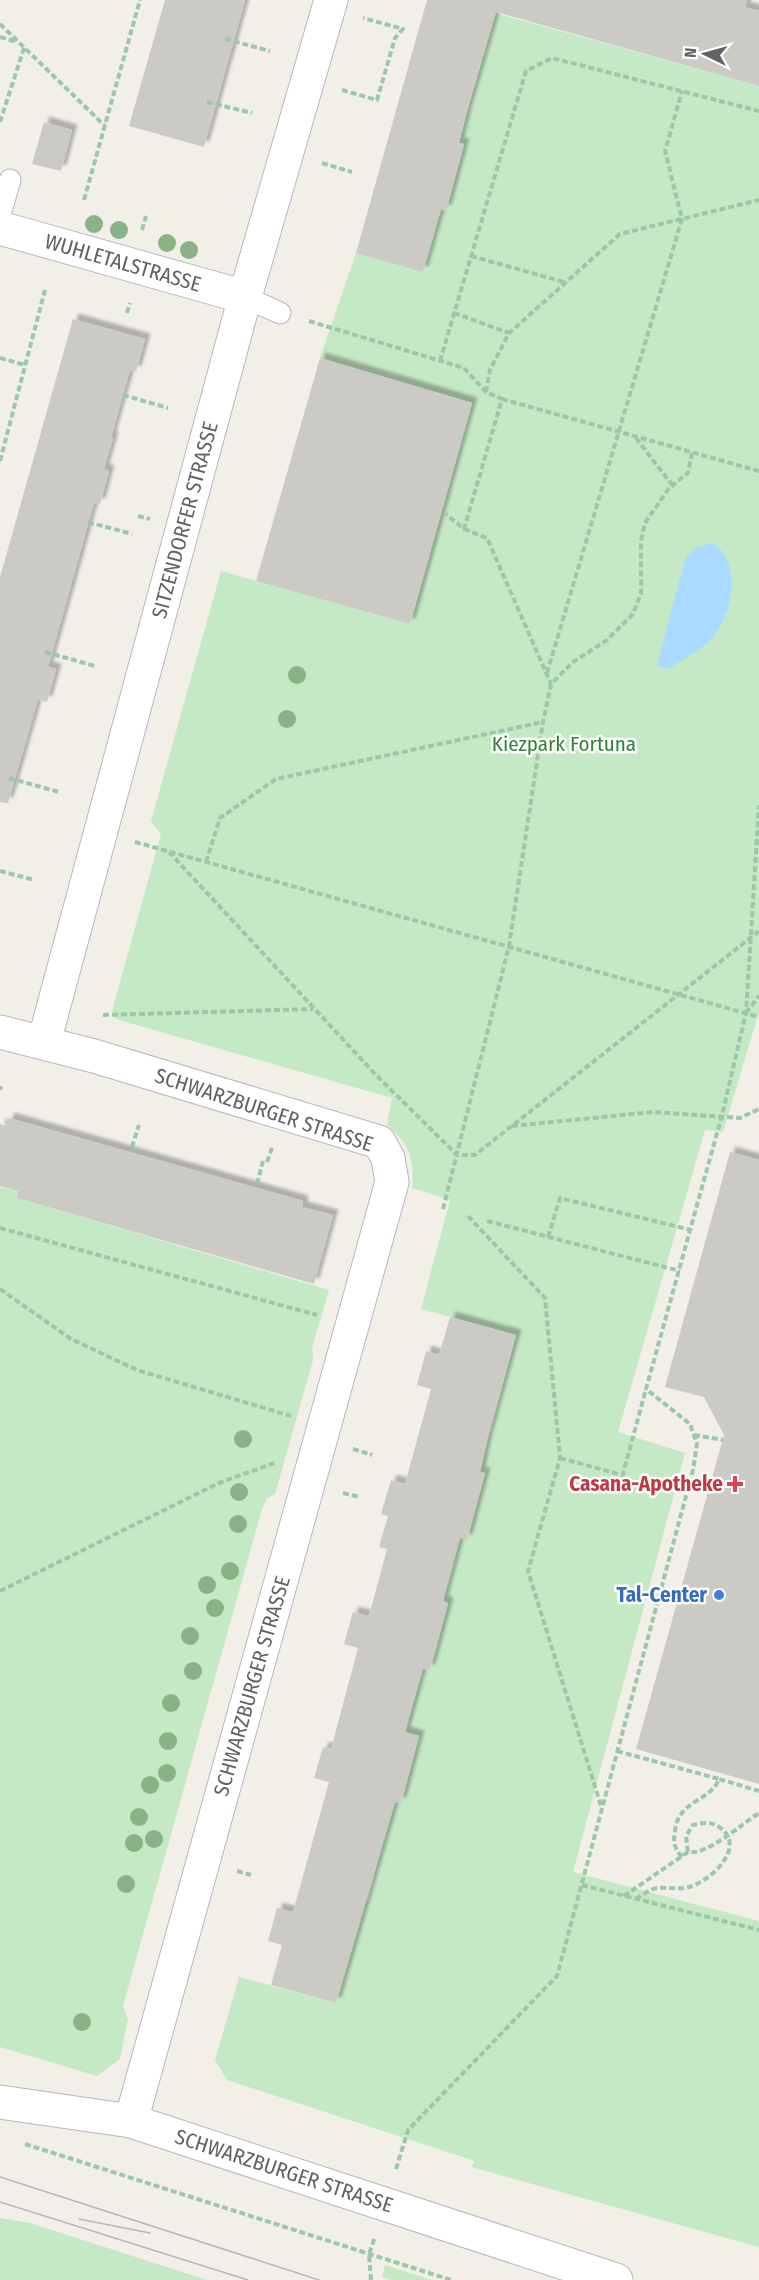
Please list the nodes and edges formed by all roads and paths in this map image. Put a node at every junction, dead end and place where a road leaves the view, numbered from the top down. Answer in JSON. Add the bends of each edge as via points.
{"nodes":[{"id":1,"x":140,"y":0,"type":"edge"},
{"id":2,"x":331,"y":0,"type":"edge"},
{"id":3,"x":362,"y":18,"type":"dead end"},
{"id":4,"x":0,"y":24,"type":"edge"},
{"id":5,"x":0,"y":37,"type":"edge"},
{"id":6,"x":225,"y":39,"type":"dead end"},
{"id":7,"x":19,"y":42,"type":"junction"},
{"id":8,"x":24,"y":48,"type":"junction"},
{"id":9,"x":270,"y":51,"type":"dead end"},
{"id":10,"x":342,"y":90,"type":"dead end"},
{"id":11,"x":682,"y":91,"type":"junction"},
{"id":12,"x":207,"y":102,"type":"dead end"},
{"id":13,"x":759,"y":111,"type":"edge"},
{"id":14,"x":252,"y":113,"type":"dead end"},
{"id":15,"x":0,"y":122,"type":"edge"},
{"id":16,"x":105,"y":126,"type":"junction"},
{"id":17,"x":322,"y":163,"type":"dead end"},
{"id":18,"x":352,"y":172,"type":"dead end"},
{"id":19,"x":10,"y":180,"type":"dead end"},
{"id":20,"x":84,"y":200,"type":"dead end"},
{"id":21,"x":759,"y":200,"type":"edge"},
{"id":22,"x":0,"y":214,"type":"edge"},
{"id":23,"x":682,"y":219,"type":"junction"},
{"id":24,"x":0,"y":228,"type":"edge"},
{"id":25,"x":471,"y":256,"type":"junction"},
{"id":26,"x":564,"y":282,"type":"junction"},
{"id":27,"x":45,"y":290,"type":"dead end"},
{"id":28,"x":245,"y":297,"type":"junction"},
{"id":29,"x":280,"y":313,"type":"joint"},
{"id":30,"x":454,"y":313,"type":"junction"},
{"id":31,"x":509,"y":333,"type":"junction"},
{"id":32,"x":0,"y":358,"type":"edge"},
{"id":33,"x":440,"y":361,"type":"junction"},
{"id":34,"x":25,"y":365,"type":"junction"},
{"id":35,"x":486,"y":392,"type":"junction"},
{"id":36,"x":123,"y":395,"type":"dead end"},
{"id":37,"x":502,"y":399,"type":"junction"},
{"id":38,"x":168,"y":408,"type":"dead end"},
{"id":39,"x":619,"y":432,"type":"junction"},
{"id":40,"x":635,"y":437,"type":"junction"},
{"id":41,"x":692,"y":453,"type":"junction"},
{"id":42,"x":0,"y":461,"type":"edge"},
{"id":43,"x":759,"y":471,"type":"edge"},
{"id":44,"x":672,"y":485,"type":"junction"},
{"id":45,"x":446,"y":514,"type":"dead end"},
{"id":46,"x":88,"y":522,"type":"dead end"},
{"id":47,"x":464,"y":529,"type":"junction"},
{"id":48,"x":132,"y":534,"type":"dead end"},
{"id":49,"x":45,"y":652,"type":"dead end"},
{"id":50,"x":95,"y":666,"type":"dead end"},
{"id":51,"x":547,"y":673,"type":"junction"},
{"id":52,"x":551,"y":684,"type":"junction"},
{"id":53,"x":543,"y":722,"type":"junction"},
{"id":54,"x":9,"y":778,"type":"dead end"},
{"id":55,"x":59,"y":792,"type":"dead end"},
{"id":56,"x":759,"y":805,"type":"edge"},
{"id":57,"x":100,"y":831,"type":"junction"},
{"id":58,"x":169,"y":852,"type":"junction"},
{"id":59,"x":206,"y":862,"type":"junction"},
{"id":60,"x":0,"y":871,"type":"edge"},
{"id":61,"x":35,"y":880,"type":"dead end"},
{"id":62,"x":759,"y":931,"type":"edge"},
{"id":63,"x":751,"y":936,"type":"junction"},
{"id":64,"x":509,"y":946,"type":"junction"},
{"id":65,"x":678,"y":993,"type":"junction"},
{"id":66,"x":759,"y":996,"type":"edge"},
{"id":67,"x":314,"y":1009,"type":"junction"},
{"id":68,"x":746,"y":1013,"type":"junction"},
{"id":69,"x":104,"y":1014,"type":"dead end"},
{"id":70,"x":759,"y":1017,"type":"edge"},
{"id":71,"x":0,"y":1032,"type":"edge"},
{"id":72,"x":44,"y":1042,"type":"junction"},
{"id":73,"x":759,"y":1109,"type":"edge"},
{"id":74,"x":722,"y":1115,"type":"junction"},
{"id":75,"x":139,"y":1125,"type":"dead end"},
{"id":76,"x":511,"y":1126,"type":"junction"},
{"id":77,"x":132,"y":1147,"type":"dead end"},
{"id":78,"x":457,"y":1155,"type":"junction"},
{"id":79,"x":263,"y":1161,"type":"dead end"},
{"id":80,"x":257,"y":1184,"type":"dead end"},
{"id":81,"x":443,"y":1209,"type":"dead end"},
{"id":82,"x":468,"y":1216,"type":"dead end"},
{"id":83,"x":487,"y":1221,"type":"dead end"},
{"id":84,"x":0,"y":1228,"type":"edge"},
{"id":85,"x":691,"y":1230,"type":"junction"},
{"id":86,"x":548,"y":1237,"type":"junction"},
{"id":87,"x":680,"y":1270,"type":"junction"},
{"id":88,"x":0,"y":1289,"type":"edge"},
{"id":89,"x":354,"y":1325,"type":"junction"},
{"id":90,"x":646,"y":1389,"type":"junction"},
{"id":91,"x":325,"y":1427,"type":"junction"},
{"id":92,"x":694,"y":1435,"type":"junction"},
{"id":93,"x":723,"y":1440,"type":"dead end"},
{"id":94,"x":560,"y":1458,"type":"junction"},
{"id":95,"x":314,"y":1467,"type":"junction"},
{"id":96,"x":622,"y":1475,"type":"junction"},
{"id":97,"x":620,"y":1485,"type":"dead end"},
{"id":98,"x":0,"y":1591,"type":"edge"},
{"id":99,"x":617,"y":1751,"type":"junction"},
{"id":100,"x":719,"y":1779,"type":"junction"},
{"id":101,"x":759,"y":1791,"type":"edge"},
{"id":102,"x":602,"y":1807,"type":"junction"},
{"id":103,"x":759,"y":1813,"type":"edge"},
{"id":104,"x":727,"y":1833,"type":"junction"},
{"id":105,"x":688,"y":1852,"type":"junction"},
{"id":106,"x":682,"y":1857,"type":"junction"},
{"id":107,"x":582,"y":1885,"type":"junction"},
{"id":108,"x":624,"y":1896,"type":"junction"},
{"id":109,"x":636,"y":1899,"type":"junction"},
{"id":110,"x":759,"y":1930,"type":"edge"},
{"id":111,"x":0,"y":2102,"type":"edge"},
{"id":112,"x":132,"y":2121,"type":"junction"},
{"id":113,"x":408,"y":2130,"type":"dead end"},
{"id":114,"x":23,"y":2143,"type":"dead end"},
{"id":115,"x":450,"y":2280,"type":"edge"},
{"id":116,"x":616,"y":2280,"type":"edge"}],
"edges":[{"from":1,"to":16,"type":"path"},
{"from":2,"to":28,"type":"street","name":"SITZENDORFER STRASSE"},
{"from":3,"to":10,"type":"path","via":[[403,29],[395,38],[377,100]]},
{"from":4,"to":7,"type":"path"},
{"from":5,"to":7,"type":"path"},
{"from":6,"to":9,"type":"path"},
{"from":7,"to":8,"type":"path"},
{"from":8,"to":15,"type":"path"},
{"from":8,"to":16,"type":"path"},
{"from":11,"to":13,"type":"path"},
{"from":11,"to":23,"type":"path","via":[[665,151]]},
{"from":11,"to":25,"type":"path","via":[[552,58],[526,71]]},
{"from":12,"to":14,"type":"path"},
{"from":16,"to":20,"type":"path"},
{"from":17,"to":18,"type":"path"},
{"from":19,"to":22,"type":"lane"},
{"from":21,"to":23,"type":"path"},
{"from":23,"to":26,"type":"path","via":[[620,234]]},
{"from":23,"to":39,"type":"path"},
{"from":24,"to":28,"type":"street","name":"WUHLETALSTRASSE"},
{"from":25,"to":26,"type":"path"},
{"from":25,"to":30,"type":"path"},
{"from":26,"to":31,"type":"path"},
{"from":27,"to":34,"type":"path"},
{"from":28,"to":29,"type":"lane"},
{"from":28,"to":57,"type":"street","name":"SITZENDORFER STRASSE"},
{"from":29,"to":33,"type":"path"},
{"from":30,"to":31,"type":"path"},
{"from":30,"to":33,"type":"path"},
{"from":31,"to":35,"type":"path","via":[[490,370]]},
{"from":32,"to":34,"type":"path"},
{"from":33,"to":35,"type":"path","via":[[464,368]]},
{"from":34,"to":42,"type":"path"},
{"from":35,"to":37,"type":"path"},
{"from":36,"to":38,"type":"path"},
{"from":37,"to":39,"type":"path"},
{"from":37,"to":47,"type":"path"},
{"from":39,"to":40,"type":"path"},
{"from":39,"to":51,"type":"path"},
{"from":40,"to":41,"type":"path"},
{"from":40,"to":44,"type":"path"},
{"from":41,"to":43,"type":"path"},
{"from":41,"to":44,"type":"path","via":[[688,473]]},
{"from":44,"to":52,"type":"path","via":[[645,523],[641,593],[633,614]]},
{"from":45,"to":47,"type":"path"},
{"from":46,"to":48,"type":"path"},
{"from":47,"to":51,"type":"path","via":[[487,538]]},
{"from":49,"to":50,"type":"path"},
{"from":51,"to":52,"type":"path"},
{"from":52,"to":53,"type":"path"},
{"from":53,"to":59,"type":"path","via":[[276,779],[220,818]]},
{"from":53,"to":64,"type":"path"},
{"from":54,"to":55,"type":"path"},
{"from":56,"to":63,"type":"path"},
{"from":57,"to":58,"type":"path"},
{"from":57,"to":72,"type":"street","name":"SITZENDORFER STRASSE"},
{"from":58,"to":59,"type":"path"},
{"from":58,"to":67,"type":"path"},
{"from":59,"to":64,"type":"path"},
{"from":60,"to":61,"type":"path"},
{"from":62,"to":63,"type":"path"},
{"from":63,"to":65,"type":"path"},
{"from":63,"to":68,"type":"path"},
{"from":64,"to":65,"type":"path"},
{"from":64,"to":78,"type":"path"},
{"from":65,"to":68,"type":"path"},
{"from":65,"to":76,"type":"path"},
{"from":66,"to":68,"type":"path"},
{"from":67,"to":69,"type":"path"},
{"from":67,"to":78,"type":"path"},
{"from":68,"to":70,"type":"path"},
{"from":68,"to":74,"type":"path"},
{"from":71,"to":72,"type":"street","name":"SCHWARZBURGER STRASSE"},
{"from":72,"to":89,"type":"street","name":"SCHWARZBURGER STRASSE","via":[[379,1142],[388,1158],[392,1182]]},
{"from":73,"to":74,"type":"path","via":[[740,1118]]},
{"from":74,"to":76,"type":"path","via":[[653,1112]]},
{"from":74,"to":85,"type":"path"},
{"from":75,"to":77,"type":"path"},
{"from":76,"to":78,"type":"path","via":[[475,1155]]},
{"from":78,"to":81,"type":"path"},
{"from":79,"to":80,"type":"path"},
{"from":82,"to":94,"type":"path","via":[[545,1298]]},
{"from":83,"to":86,"type":"path"},
{"from":84,"to":89,"type":"path"},
{"from":85,"to":86,"type":"path","via":[[560,1198]]},
{"from":85,"to":87,"type":"path"},
{"from":86,"to":87,"type":"path"},
{"from":87,"to":90,"type":"path"},
{"from":88,"to":91,"type":"path","via":[[71,1339],[137,1370]]},
{"from":89,"to":91,"type":"street","name":"SCHWARZBURGER STRASSE"},
{"from":90,"to":92,"type":"path","via":[[690,1424]]},
{"from":90,"to":96,"type":"path"},
{"from":91,"to":95,"type":"street","name":"SCHWARZBURGER STRASSE"},
{"from":92,"to":93,"type":"path"},
{"from":92,"to":99,"type":"path","via":[[697,1444],[693,1470]]},
{"from":94,"to":96,"type":"path"},
{"from":94,"to":102,"type":"path","via":[[528,1571]]},
{"from":95,"to":98,"type":"path","via":[[287,1459],[219,1482]]},
{"from":95,"to":112,"type":"street","name":"SCHWARZBURGER STRASSE"},
{"from":96,"to":97,"type":"path"},
{"from":99,"to":100,"type":"path"},
{"from":99,"to":102,"type":"path"},
{"from":100,"to":101,"type":"path"},
{"from":100,"to":106,"type":"path","via":[[716,1787],[681,1814],[675,1825],[673,1841]]},
{"from":102,"to":107,"type":"path"},
{"from":103,"to":104,"type":"path"},
{"from":104,"to":105,"type":"path","via":[[705,1850]]},
{"from":104,"to":105,"type":"path","via":[[705,1822],[693,1825],[686,1836]]},
{"from":104,"to":109,"type":"path","via":[[731,1841],[729,1852],[709,1877],[688,1887],[655,1888]]},
{"from":105,"to":106,"type":"path"},
{"from":106,"to":108,"type":"path"},
{"from":107,"to":108,"type":"path"},
{"from":107,"to":113,"type":"path","via":[[557,1976]]},
{"from":108,"to":109,"type":"path"},
{"from":109,"to":110,"type":"path"},
{"from":111,"to":112,"type":"street"},
{"from":112,"to":116,"type":"street","name":"SCHWARZBURGER STRASSE"},
{"from":114,"to":115,"type":"path"}]}
